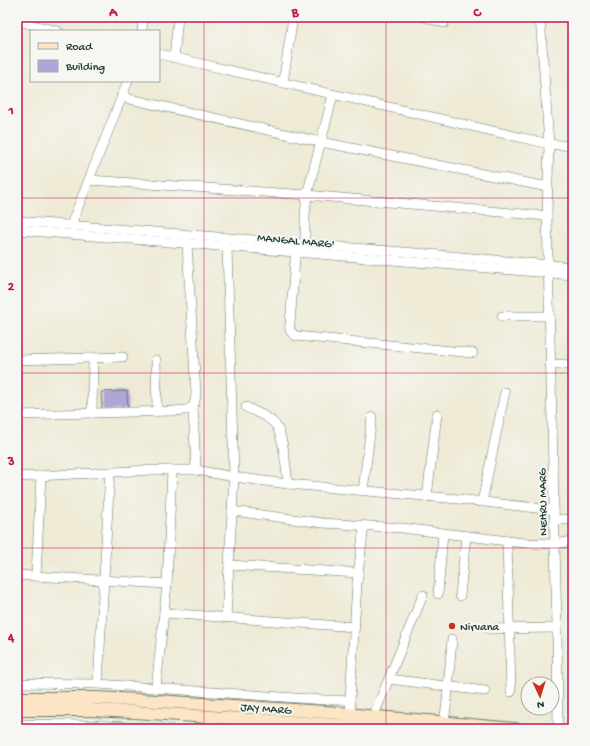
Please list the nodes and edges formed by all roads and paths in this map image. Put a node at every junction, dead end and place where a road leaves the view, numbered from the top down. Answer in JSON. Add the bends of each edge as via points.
{"nodes":[{"id":1,"x":143,"y":17,"type":"edge"},
{"id":2,"x":178,"y":17,"type":"edge"},
{"id":3,"x":293,"y":17,"type":"edge"},
{"id":4,"x":424,"y":17,"type":"edge"},
{"id":5,"x":540,"y":17,"type":"edge"},
{"id":6,"x":17,"y":22,"type":"edge"},
{"id":7,"x":444,"y":23,"type":"dead end"},
{"id":8,"x":53,"y":30,"type":"edge"},
{"id":9,"x":142,"y":30,"type":"edge"},
{"id":10,"x":160,"y":54,"type":"edge"},
{"id":11,"x":174,"y":58,"type":"junction"},
{"id":12,"x":128,"y":82,"type":"edge"},
{"id":13,"x":283,"y":83,"type":"junction"},
{"id":14,"x":334,"y":95,"type":"junction"},
{"id":15,"x":122,"y":98,"type":"junction"},
{"id":16,"x":321,"y":142,"type":"junction"},
{"id":17,"x":549,"y":144,"type":"junction"},
{"id":18,"x":573,"y":146,"type":"edge"},
{"id":19,"x":89,"y":180,"type":"junction"},
{"id":20,"x":548,"y":187,"type":"junction"},
{"id":21,"x":307,"y":195,"type":"junction"},
{"id":22,"x":547,"y":216,"type":"junction"},
{"id":23,"x":17,"y":221,"type":"edge"},
{"id":24,"x":71,"y":225,"type":"junction"},
{"id":25,"x":17,"y":230,"type":"edge"},
{"id":26,"x":187,"y":244,"type":"junction"},
{"id":27,"x":227,"y":247,"type":"junction"},
{"id":28,"x":300,"y":248,"type":"junction"},
{"id":29,"x":573,"y":267,"type":"edge"},
{"id":30,"x":548,"y":270,"type":"junction"},
{"id":31,"x":573,"y":275,"type":"edge"},
{"id":32,"x":502,"y":316,"type":"dead end"},
{"id":33,"x":549,"y":316,"type":"junction"},
{"id":34,"x":473,"y":353,"type":"dead end"},
{"id":35,"x":123,"y":357,"type":"dead end"},
{"id":36,"x":93,"y":358,"type":"junction"},
{"id":37,"x":17,"y":360,"type":"edge"},
{"id":38,"x":156,"y":360,"type":"dead end"},
{"id":39,"x":550,"y":364,"type":"junction"},
{"id":40,"x":573,"y":365,"type":"edge"},
{"id":41,"x":505,"y":392,"type":"dead end"},
{"id":42,"x":193,"y":407,"type":"junction"},
{"id":43,"x":246,"y":407,"type":"dead end"},
{"id":44,"x":156,"y":411,"type":"junction"},
{"id":45,"x":92,"y":413,"type":"junction"},
{"id":46,"x":437,"y":414,"type":"dead end"},
{"id":47,"x":17,"y":415,"type":"edge"},
{"id":48,"x":372,"y":416,"type":"dead end"},
{"id":49,"x":172,"y":470,"type":"junction"},
{"id":50,"x":196,"y":470,"type":"junction"},
{"id":51,"x":110,"y":472,"type":"junction"},
{"id":52,"x":41,"y":476,"type":"junction"},
{"id":53,"x":17,"y":477,"type":"edge"},
{"id":54,"x":234,"y":477,"type":"junction"},
{"id":55,"x":288,"y":484,"type":"junction"},
{"id":56,"x":363,"y":491,"type":"junction"},
{"id":57,"x":427,"y":497,"type":"junction"},
{"id":58,"x":482,"y":502,"type":"junction"},
{"id":59,"x":554,"y":510,"type":"junction"},
{"id":60,"x":232,"y":511,"type":"junction"},
{"id":61,"x":573,"y":519,"type":"edge"},
{"id":62,"x":554,"y":520,"type":"junction"},
{"id":63,"x":364,"y":526,"type":"junction"},
{"id":64,"x":443,"y":533,"type":"junction"},
{"id":65,"x":466,"y":536,"type":"junction"},
{"id":66,"x":507,"y":541,"type":"junction"},
{"id":67,"x":573,"y":541,"type":"edge"},
{"id":68,"x":555,"y":544,"type":"junction"},
{"id":69,"x":229,"y":565,"type":"junction"},
{"id":70,"x":358,"y":573,"type":"junction"},
{"id":71,"x":17,"y":574,"type":"edge"},
{"id":72,"x":36,"y":576,"type":"junction"},
{"id":73,"x":104,"y":580,"type":"junction"},
{"id":74,"x":167,"y":584,"type":"junction"},
{"id":75,"x":438,"y":594,"type":"dead end"},
{"id":76,"x":423,"y":595,"type":"dead end"},
{"id":77,"x":460,"y":596,"type":"dead end"},
{"id":78,"x":164,"y":613,"type":"junction"},
{"id":79,"x":226,"y":618,"type":"junction"},
{"id":80,"x":355,"y":627,"type":"junction"},
{"id":81,"x":489,"y":628,"type":"dead end"},
{"id":82,"x":510,"y":628,"type":"junction"},
{"id":83,"x":557,"y":628,"type":"junction"},
{"id":84,"x":452,"y":639,"type":"dead end"},
{"id":85,"x":389,"y":678,"type":"junction"},
{"id":86,"x":17,"y":683,"type":"edge"},
{"id":87,"x":98,"y":684,"type":"junction"},
{"id":88,"x":448,"y":686,"type":"junction"},
{"id":89,"x":156,"y":688,"type":"junction"},
{"id":90,"x":485,"y":691,"type":"dead end"},
{"id":91,"x":511,"y":692,"type":"dead end"},
{"id":92,"x":17,"y":698,"type":"edge"},
{"id":93,"x":350,"y":700,"type":"junction"},
{"id":94,"x":17,"y":710,"type":"edge"},
{"id":95,"x":343,"y":717,"type":"junction"},
{"id":96,"x":375,"y":717,"type":"junction"},
{"id":97,"x":444,"y":722,"type":"junction"},
{"id":98,"x":17,"y":724,"type":"edge"},
{"id":99,"x":356,"y":728,"type":"edge"},
{"id":100,"x":166,"y":729,"type":"edge"},
{"id":101,"x":385,"y":729,"type":"edge"},
{"id":102,"x":399,"y":729,"type":"edge"},
{"id":103,"x":515,"y":729,"type":"edge"},
{"id":104,"x":558,"y":729,"type":"edge"}],
"edges":[{"from":1,"to":9,"type":"street"},
{"from":2,"to":11,"type":"street"},
{"from":3,"to":13,"type":"street"},
{"from":4,"to":7,"type":"street"},
{"from":5,"to":17,"type":"street","name":"NEHRU MARG"},
{"from":6,"to":8,"type":"street"},
{"from":10,"to":11,"type":"street"},
{"from":11,"to":13,"type":"street"},
{"from":12,"to":15,"type":"street"},
{"from":13,"to":14,"type":"street"},
{"from":14,"to":16,"type":"street"},
{"from":14,"to":17,"type":"street"},
{"from":15,"to":16,"type":"street"},
{"from":15,"to":19,"type":"street"},
{"from":16,"to":20,"type":"street"},
{"from":16,"to":21,"type":"street"},
{"from":17,"to":18,"type":"street"},
{"from":17,"to":20,"type":"street","name":"NEHRU MARG"},
{"from":19,"to":21,"type":"street"},
{"from":19,"to":24,"type":"street"},
{"from":20,"to":22,"type":"street","name":"NEHRU MARG"},
{"from":21,"to":22,"type":"street"},
{"from":21,"to":28,"type":"street"},
{"from":22,"to":30,"type":"street","name":"NEHRU MARG"},
{"from":23,"to":24,"type":"street"},
{"from":24,"to":28,"type":"street"},
{"from":25,"to":26,"type":"street","name":"MANGAL MARG'"},
{"from":26,"to":27,"type":"street","name":"MANGAL MARG'"},
{"from":26,"to":42,"type":"street","via":[[196,393]]},
{"from":27,"to":28,"type":"street","name":"MANGAL MARG'"},
{"from":27,"to":54,"type":"street"},
{"from":28,"to":30,"type":"street","name":"MANGAL MARG'"},
{"from":28,"to":34,"type":"street","via":[[289,329],[296,336]]},
{"from":29,"to":30,"type":"street"},
{"from":30,"to":31,"type":"street","name":"MANGAL MARG'"},
{"from":30,"to":33,"type":"street","name":"NEHRU MARG"},
{"from":32,"to":33,"type":"street"},
{"from":33,"to":39,"type":"street","name":"NEHRU MARG"},
{"from":35,"to":36,"type":"street"},
{"from":36,"to":37,"type":"street"},
{"from":36,"to":45,"type":"street"},
{"from":38,"to":44,"type":"street"},
{"from":39,"to":40,"type":"street"},
{"from":39,"to":59,"type":"street","name":"NEHRU MARG"},
{"from":41,"to":58,"type":"street"},
{"from":42,"to":44,"type":"street","via":[[186,410]]},
{"from":42,"to":50,"type":"street"},
{"from":43,"to":55,"type":"street","via":[[268,418],[277,426]]},
{"from":44,"to":45,"type":"street"},
{"from":45,"to":47,"type":"street"},
{"from":46,"to":57,"type":"street"},
{"from":48,"to":56,"type":"street"},
{"from":49,"to":50,"type":"street"},
{"from":49,"to":51,"type":"street"},
{"from":49,"to":74,"type":"street"},
{"from":50,"to":54,"type":"street"},
{"from":51,"to":52,"type":"street"},
{"from":51,"to":73,"type":"street"},
{"from":52,"to":53,"type":"street"},
{"from":52,"to":72,"type":"street"},
{"from":54,"to":55,"type":"street"},
{"from":54,"to":60,"type":"street"},
{"from":55,"to":56,"type":"street"},
{"from":56,"to":57,"type":"street"},
{"from":57,"to":58,"type":"street"},
{"from":58,"to":59,"type":"street"},
{"from":59,"to":62,"type":"street","name":"NEHRU MARG"},
{"from":60,"to":63,"type":"street"},
{"from":60,"to":69,"type":"street"},
{"from":61,"to":62,"type":"street"},
{"from":62,"to":68,"type":"street","name":"NEHRU MARG"},
{"from":63,"to":64,"type":"street"},
{"from":63,"to":70,"type":"street"},
{"from":64,"to":65,"type":"street"},
{"from":64,"to":75,"type":"street"},
{"from":65,"to":66,"type":"street"},
{"from":65,"to":77,"type":"street"},
{"from":66,"to":68,"type":"street"},
{"from":66,"to":82,"type":"street"},
{"from":67,"to":68,"type":"street"},
{"from":68,"to":83,"type":"street","name":"NEHRU MARG"},
{"from":69,"to":70,"type":"street"},
{"from":69,"to":79,"type":"street"},
{"from":70,"to":80,"type":"street"},
{"from":71,"to":72,"type":"street"},
{"from":72,"to":73,"type":"street"},
{"from":73,"to":74,"type":"street"},
{"from":73,"to":87,"type":"street"},
{"from":74,"to":78,"type":"street"},
{"from":76,"to":85,"type":"street"},
{"from":78,"to":79,"type":"street"},
{"from":78,"to":89,"type":"street"},
{"from":79,"to":80,"type":"street"},
{"from":80,"to":93,"type":"street"},
{"from":81,"to":82,"type":"street"},
{"from":82,"to":83,"type":"street"},
{"from":82,"to":91,"type":"street"},
{"from":83,"to":104,"type":"street","name":"NEHRU MARG"},
{"from":84,"to":88,"type":"street"},
{"from":85,"to":88,"type":"street"},
{"from":85,"to":96,"type":"street"},
{"from":86,"to":87,"type":"street"},
{"from":87,"to":89,"type":"street"},
{"from":88,"to":90,"type":"street"},
{"from":88,"to":97,"type":"street"},
{"from":89,"to":93,"type":"street"},
{"from":92,"to":95,"type":"main road","name":"JAY MARG","via":[[141,700]]},
{"from":93,"to":95,"type":"street"},
{"from":94,"to":95,"type":"main road","name":"JAY MARG"},
{"from":95,"to":96,"type":"main road","name":"JAY MARG"},
{"from":95,"to":99,"type":"main road","name":"JAY MARG"},
{"from":96,"to":97,"type":"main road","name":"JAY MARG"},
{"from":97,"to":103,"type":"main road","name":"JAY MARG"},
{"from":98,"to":100,"type":"street","via":[[88,724]]},
{"from":99,"to":101,"type":"main road","name":"JAY MARG"},
{"from":101,"to":102,"type":"main road","name":"JAY MARG"}]}
